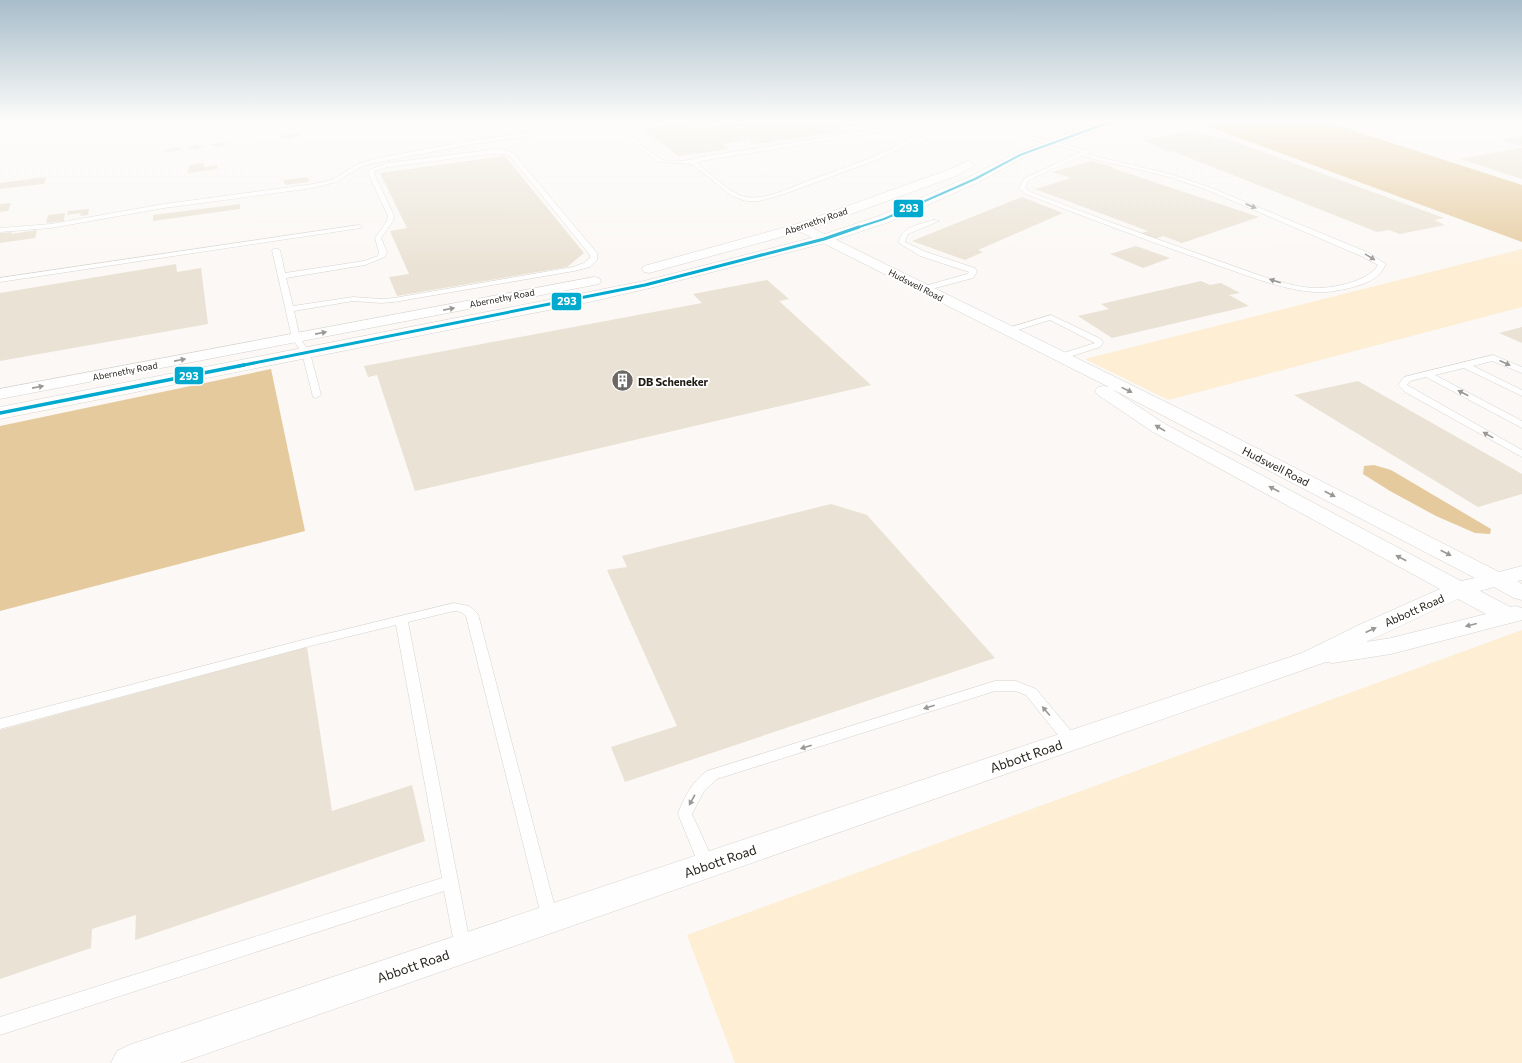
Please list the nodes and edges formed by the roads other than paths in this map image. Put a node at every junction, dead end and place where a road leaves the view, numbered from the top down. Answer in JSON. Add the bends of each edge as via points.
{"nodes":[{"id":1,"x":351,"y":171,"type":"edge"},
{"id":2,"x":373,"y":171,"type":"edge"},
{"id":3,"x":525,"y":171,"type":"edge"},
{"id":4,"x":702,"y":171,"type":"edge"},
{"id":5,"x":845,"y":171,"type":"edge"},
{"id":6,"x":957,"y":171,"type":"edge"},
{"id":7,"x":991,"y":171,"type":"edge"},
{"id":8,"x":1045,"y":171,"type":"edge"},
{"id":9,"x":1151,"y":171,"type":"edge"},
{"id":10,"x":936,"y":221,"type":"dead end"},
{"id":11,"x":359,"y":227,"type":"dead end"},
{"id":12,"x":802,"y":228,"type":"junction"},
{"id":13,"x":0,"y":230,"type":"edge"},
{"id":14,"x":824,"y":239,"type":"junction"},
{"id":15,"x":276,"y":250,"type":"dead end"},
{"id":16,"x":282,"y":276,"type":"junction"},
{"id":17,"x":0,"y":280,"type":"edge"},
{"id":18,"x":924,"y":289,"type":"junction"},
{"id":19,"x":289,"y":309,"type":"junction"},
{"id":20,"x":1008,"y":331,"type":"junction"},
{"id":21,"x":296,"y":338,"type":"junction"},
{"id":22,"x":1030,"y":342,"type":"junction"},
{"id":23,"x":306,"y":353,"type":"junction"},
{"id":24,"x":1060,"y":357,"type":"junction"},
{"id":25,"x":1465,"y":365,"type":"junction"},
{"id":26,"x":1522,"y":370,"type":"edge"},
{"id":27,"x":1427,"y":374,"type":"junction"},
{"id":28,"x":1522,"y":393,"type":"edge"},
{"id":29,"x":0,"y":394,"type":"edge"},
{"id":30,"x":316,"y":395,"type":"dead end"},
{"id":31,"x":0,"y":413,"type":"edge"},
{"id":32,"x":1522,"y":425,"type":"edge"},
{"id":33,"x":1522,"y":454,"type":"edge"},
{"id":34,"x":1522,"y":573,"type":"edge"},
{"id":35,"x":1498,"y":580,"type":"junction"},
{"id":36,"x":1460,"y":589,"type":"junction"},
{"id":37,"x":1522,"y":593,"type":"edge"},
{"id":38,"x":1515,"y":614,"type":"edge"},
{"id":39,"x":401,"y":620,"type":"junction"},
{"id":40,"x":1311,"y":659,"type":"junction"},
{"id":41,"x":0,"y":724,"type":"edge"},
{"id":42,"x":1071,"y":741,"type":"junction"},
{"id":43,"x":707,"y":865,"type":"junction"},
{"id":44,"x":450,"y":882,"type":"junction"},
{"id":45,"x":550,"y":919,"type":"junction"},
{"id":46,"x":463,"y":949,"type":"junction"},
{"id":47,"x":0,"y":1026,"type":"edge"},
{"id":48,"x":129,"y":1063,"type":"edge"}],
"edges":[{"from":1,"to":13,"type":"lane","via":[[334,181],[313,186],[164,206],[51,226]]},
{"from":2,"to":16,"type":"lane","via":[[371,173],[391,216],[378,238],[383,252],[381,257],[365,263]]},
{"from":3,"to":19,"type":"lane","via":[[594,255],[587,265],[394,300],[353,299]]},
{"from":4,"to":5,"type":"lane","via":[[734,195],[746,199],[759,199]]},
{"from":6,"to":12,"type":"main road","name":"Abernethy Road"},
{"from":7,"to":14,"type":"main road","name":"Abernethy Road","via":[[891,216]]},
{"from":9,"to":8,"type":"lane","one_way":true,"via":[[1207,188],[1364,254],[1382,264],[1369,279],[1323,290],[1290,286],[1028,194],[1022,188],[1027,179]]},
{"from":10,"to":18,"type":"lane","via":[[905,233],[902,243],[923,254],[973,272],[970,276]]},
{"from":11,"to":17,"type":"lane"},
{"from":12,"to":14,"type":"street","name":"Hudswell Road"},
{"from":21,"to":12,"type":"main road","name":"Abernethy Road","one_way":true,"via":[[634,273]]},
{"from":14,"to":18,"type":"street","name":"Hudswell Road"},
{"from":14,"to":23,"type":"main road","name":"Abernethy Road","via":[[645,285]]},
{"from":15,"to":16,"type":"lane"},
{"from":16,"to":19,"type":"lane"},
{"from":18,"to":20,"type":"street","name":"Hudswell Road"},
{"from":19,"to":21,"type":"lane"},
{"from":20,"to":22,"type":"street","name":"Hudswell Road"},
{"from":20,"to":24,"type":"lane","via":[[1052,317],[1099,343]]},
{"from":21,"to":23,"type":"lane"},
{"from":29,"to":21,"type":"main road","name":"Abernethy Road","one_way":true},
{"from":22,"to":24,"type":"street","name":"Hudswell Road"},
{"from":36,"to":22,"type":"street","name":"Hudswell Road","one_way":true,"via":[[1159,428]]},
{"from":23,"to":30,"type":"lane"},
{"from":23,"to":31,"type":"main road","name":"Abernethy Road"},
{"from":24,"to":35,"type":"street","name":"Hudswell Road","one_way":true},
{"from":25,"to":26,"type":"lane","one_way":true,"via":[[1493,358]]},
{"from":25,"to":27,"type":"lane"},
{"from":25,"to":28,"type":"lane"},
{"from":32,"to":27,"type":"lane","one_way":true},
{"from":33,"to":27,"type":"lane","one_way":true,"via":[[1402,385],[1407,379]]},
{"from":34,"to":35,"type":"street","name":"Abbott Road"},
{"from":35,"to":36,"type":"street","name":"Abbott Road"},
{"from":35,"to":37,"type":"street","name":"Hudswell Road"},
{"from":36,"to":38,"type":"street","name":"Hudswell Road"},
{"from":40,"to":36,"type":"street","name":"Abbott Road","one_way":true},
{"from":38,"to":40,"type":"street","name":"Abbott Road","one_way":true,"via":[[1391,646]]},
{"from":39,"to":41,"type":"lane"},
{"from":39,"to":44,"type":"lane"},
{"from":39,"to":45,"type":"lane","via":[[454,607],[466,608],[472,614]]},
{"from":40,"to":42,"type":"street","name":"Abbott Road"},
{"from":42,"to":43,"type":"street","name":"Abbott Road"},
{"from":42,"to":43,"type":"lane","one_way":true,"via":[[1031,692],[1016,686],[995,686],[712,775],[704,780],[685,814]]},
{"from":43,"to":45,"type":"street","name":"Abbott Road"},
{"from":44,"to":46,"type":"lane"},
{"from":44,"to":47,"type":"lane"},
{"from":45,"to":46,"type":"street","name":"Abbott Road"},
{"from":46,"to":48,"type":"street","name":"Abbott Road"}]}
